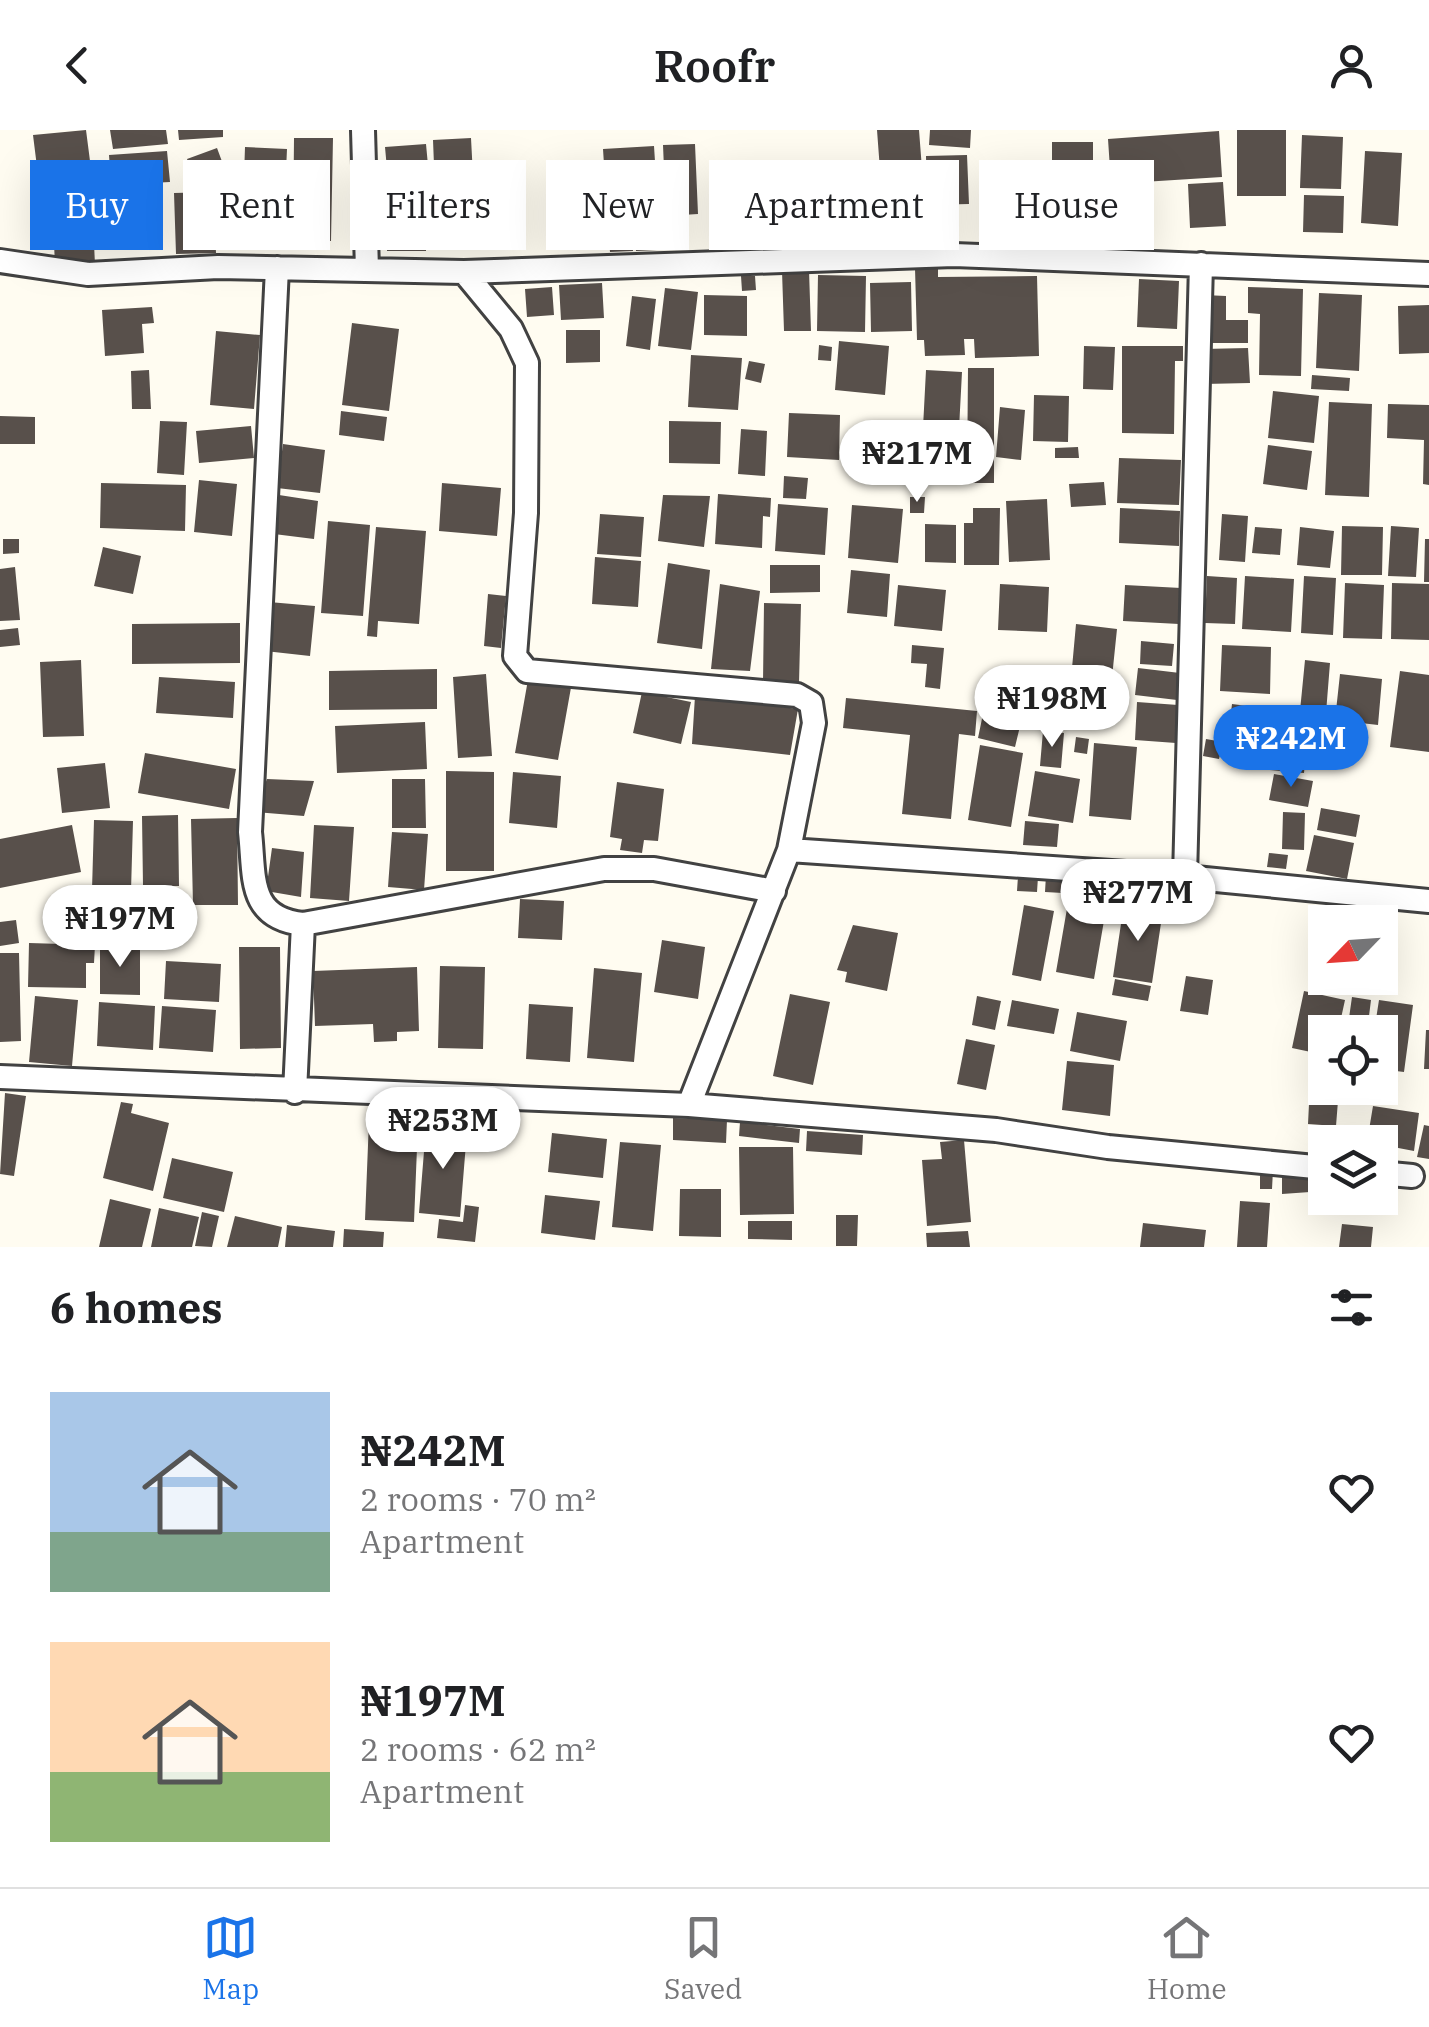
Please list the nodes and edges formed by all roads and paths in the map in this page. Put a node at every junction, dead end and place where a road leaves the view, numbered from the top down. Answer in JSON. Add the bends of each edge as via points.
{"nodes":[{"id":1,"x":363,"y":130,"type":"edge"},
{"id":2,"x":0,"y":262,"type":"edge"},
{"id":3,"x":1201,"y":264,"type":"junction"},
{"id":4,"x":277,"y":268,"type":"junction"},
{"id":5,"x":367,"y":270,"type":"junction"},
{"id":6,"x":464,"y":272,"type":"junction"},
{"id":7,"x":1429,"y":274,"type":"edge"},
{"id":8,"x":790,"y":850,"type":"junction"},
{"id":9,"x":1186,"y":877,"type":"junction"},
{"id":10,"x":774,"y":891,"type":"junction"},
{"id":11,"x":1429,"y":901,"type":"edge"},
{"id":12,"x":303,"y":924,"type":"junction"},
{"id":13,"x":0,"y":1077,"type":"edge"},
{"id":14,"x":295,"y":1092,"type":"junction"},
{"id":15,"x":689,"y":1105,"type":"junction"},
{"id":16,"x":1308,"y":1166,"type":"edge"},
{"id":17,"x":1398,"y":1175,"type":"edge"},
{"id":18,"x":1412,"y":1176,"type":"dead end"}],
"edges":[{"from":1,"to":5,"type":"street"},
{"from":2,"to":4,"type":"street","via":[[88,274]]},
{"from":3,"to":6,"type":"street","via":[[954,255]]},
{"from":3,"to":7,"type":"street"},
{"from":3,"to":9,"type":"street"},
{"from":4,"to":5,"type":"street"},
{"from":4,"to":12,"type":"street","via":[[250,832],[265,910]]},
{"from":5,"to":6,"type":"street"},
{"from":6,"to":8,"type":"street","via":[[511,329],[527,363],[526,513],[515,656],[527,671],[797,695],[811,703],[814,723]]},
{"from":8,"to":9,"type":"street"},
{"from":8,"to":10,"type":"street"},
{"from":9,"to":11,"type":"street"},
{"from":10,"to":12,"type":"street","via":[[604,868]]},
{"from":10,"to":15,"type":"street"},
{"from":12,"to":14,"type":"street"},
{"from":13,"to":14,"type":"street"},
{"from":14,"to":15,"type":"street"},
{"from":15,"to":16,"type":"street","via":[[996,1130]]},
{"from":17,"to":18,"type":"street"}]}
